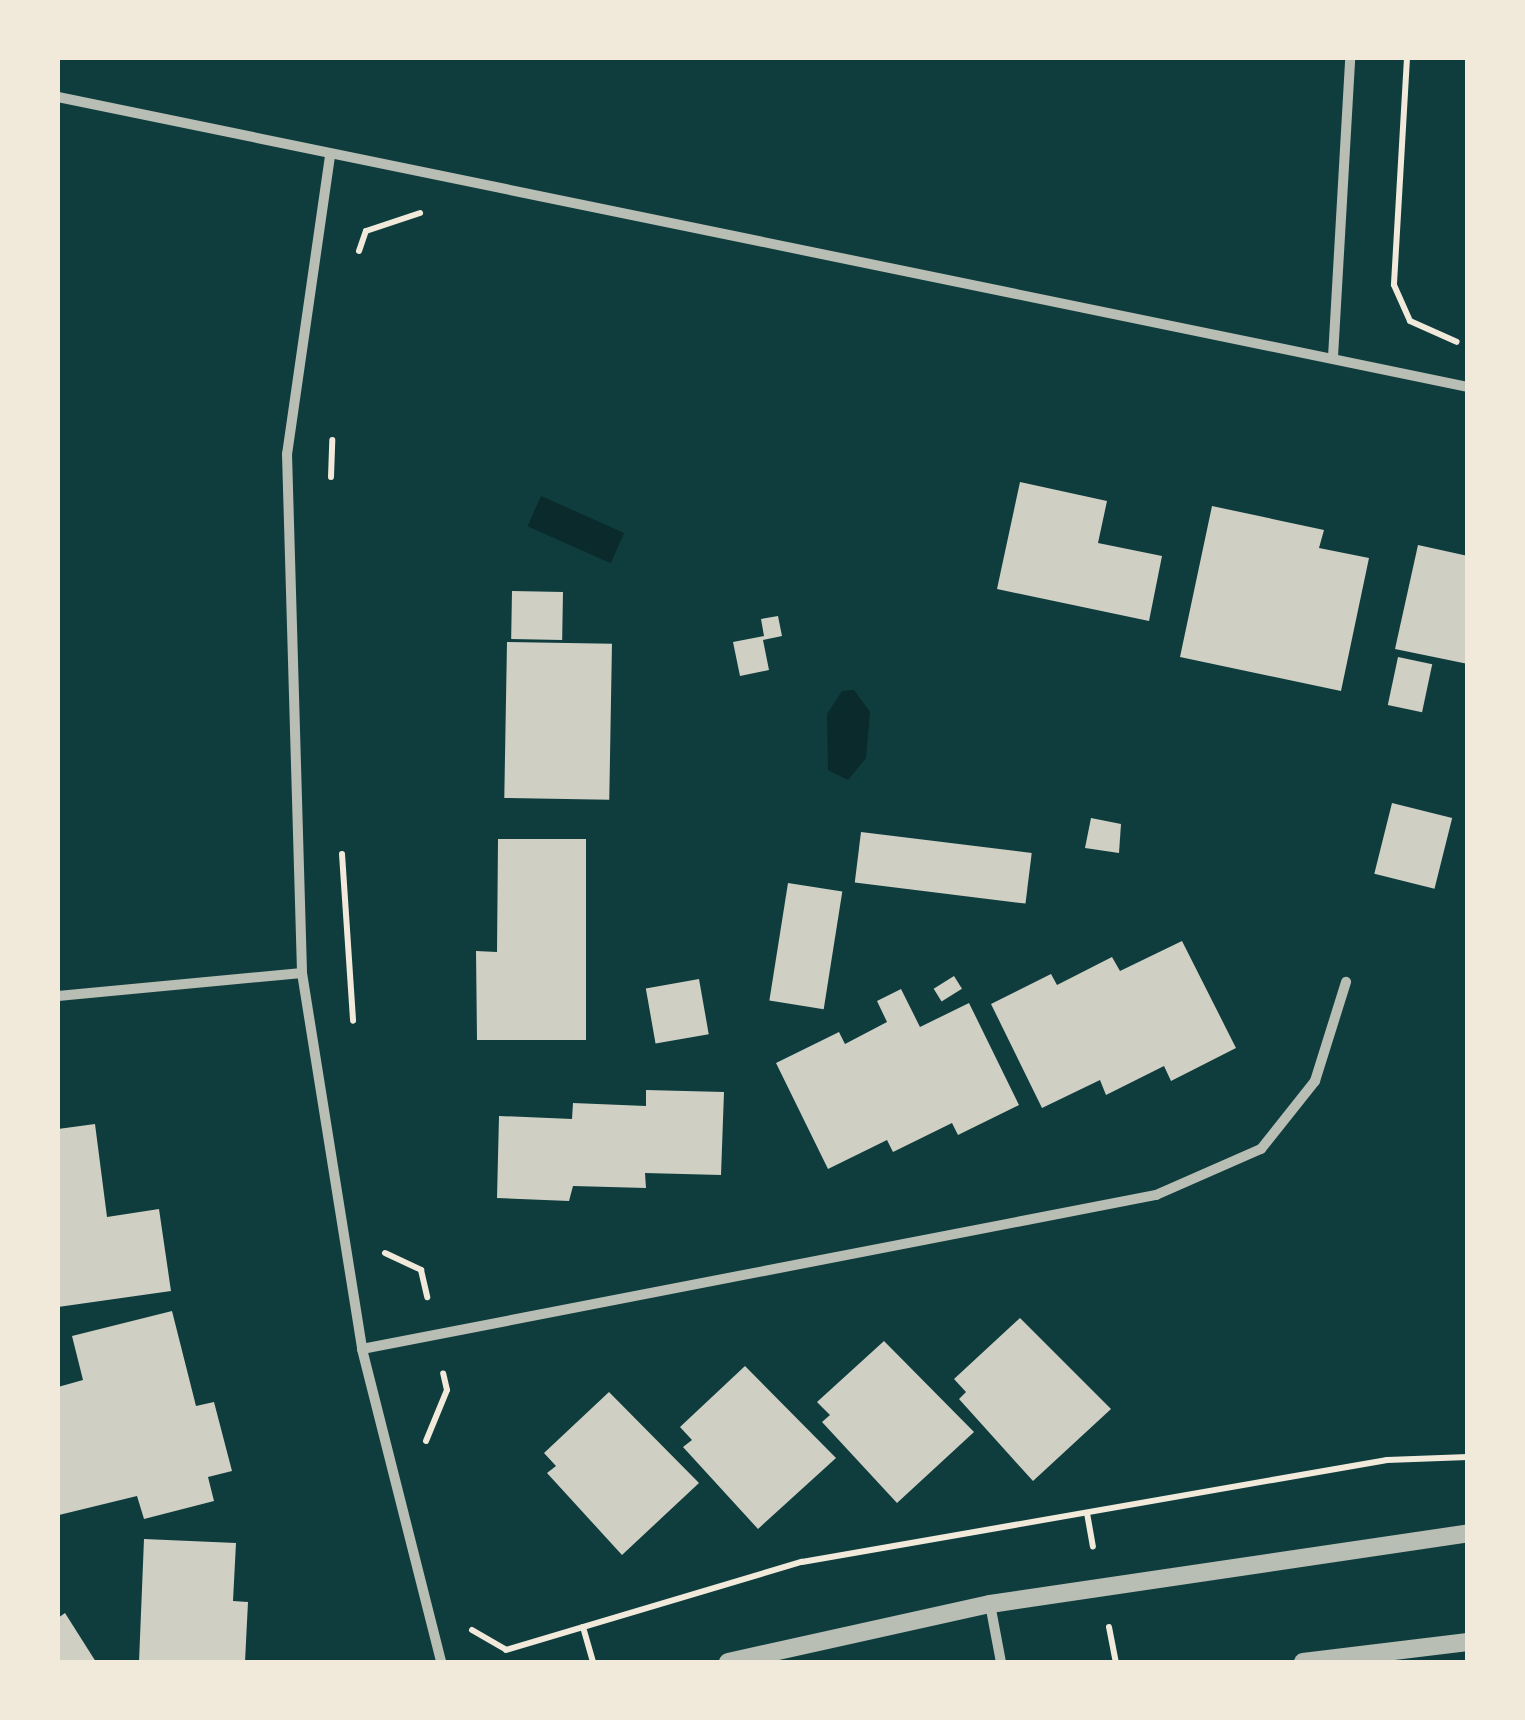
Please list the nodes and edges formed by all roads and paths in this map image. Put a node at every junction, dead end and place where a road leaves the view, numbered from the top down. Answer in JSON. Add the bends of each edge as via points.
{"nodes":[{"id":1,"x":1350,"y":58,"type":"edge"},
{"id":2,"x":1406,"y":58,"type":"edge"},
{"id":3,"x":58,"y":97,"type":"edge"},
{"id":4,"x":330,"y":156,"type":"junction"},
{"id":5,"x":426,"y":210,"type":"dead end"},
{"id":6,"x":355,"y":264,"type":"dead end"},
{"id":7,"x":1468,"y":346,"type":"edge"},
{"id":8,"x":1332,"y":357,"type":"junction"},
{"id":9,"x":1468,"y":386,"type":"edge"},
{"id":10,"x":333,"y":429,"type":"dead end"},
{"id":11,"x":330,"y":486,"type":"dead end"},
{"id":12,"x":341,"y":834,"type":"dead end"},
{"id":13,"x":302,"y":973,"type":"junction"},
{"id":14,"x":1346,"y":982,"type":"dead end"},
{"id":15,"x":58,"y":996,"type":"edge"},
{"id":16,"x":354,"y":1026,"type":"dead end"},
{"id":17,"x":378,"y":1250,"type":"dead end"},
{"id":18,"x":435,"y":1335,"type":"junction"},
{"id":19,"x":362,"y":1349,"type":"junction"},
{"id":20,"x":1468,"y":1457,"type":"edge"},
{"id":21,"x":430,"y":1460,"type":"dead end"},
{"id":22,"x":1468,"y":1534,"type":"edge"},
{"id":23,"x":990,"y":1604,"type":"junction"},
{"id":24,"x":470,"y":1610,"type":"dead end"},
{"id":25,"x":583,"y":1627,"type":"junction"},
{"id":26,"x":475,"y":1628,"type":"junction"},
{"id":27,"x":434,"y":1642,"type":"junction"},
{"id":28,"x":1468,"y":1642,"type":"edge"},
{"id":29,"x":441,"y":1662,"type":"edge"},
{"id":30,"x":593,"y":1662,"type":"edge"},
{"id":31,"x":728,"y":1662,"type":"edge"},
{"id":32,"x":1001,"y":1662,"type":"edge"},
{"id":33,"x":1303,"y":1662,"type":"edge"}],
"edges":[{"from":1,"to":8,"type":"street"},
{"from":2,"to":7,"type":"path","via":[[1394,286],[1410,322]]},
{"from":3,"to":4,"type":"street"},
{"from":4,"to":8,"type":"street"},
{"from":4,"to":13,"type":"street","via":[[287,454]]},
{"from":5,"to":6,"type":"path","via":[[366,231]]},
{"from":8,"to":9,"type":"street"},
{"from":10,"to":11,"type":"path"},
{"from":12,"to":16,"type":"path"},
{"from":13,"to":15,"type":"street"},
{"from":13,"to":19,"type":"street"},
{"from":14,"to":18,"type":"street","via":[[1315,1081],[1261,1149],[1156,1196]]},
{"from":17,"to":18,"type":"path","via":[[421,1270]]},
{"from":18,"to":19,"type":"street"},
{"from":18,"to":21,"type":"path","via":[[447,1390],[426,1442]]},
{"from":19,"to":27,"type":"street"},
{"from":20,"to":25,"type":"path","via":[[1386,1460],[802,1562]]},
{"from":22,"to":23,"type":"street"},
{"from":23,"to":31,"type":"street"},
{"from":23,"to":32,"type":"street"},
{"from":24,"to":26,"type":"path"},
{"from":25,"to":26,"type":"path","via":[[506,1650]]},
{"from":25,"to":30,"type":"path"},
{"from":26,"to":27,"type":"path"},
{"from":27,"to":29,"type":"street"},
{"from":28,"to":33,"type":"street"}]}
